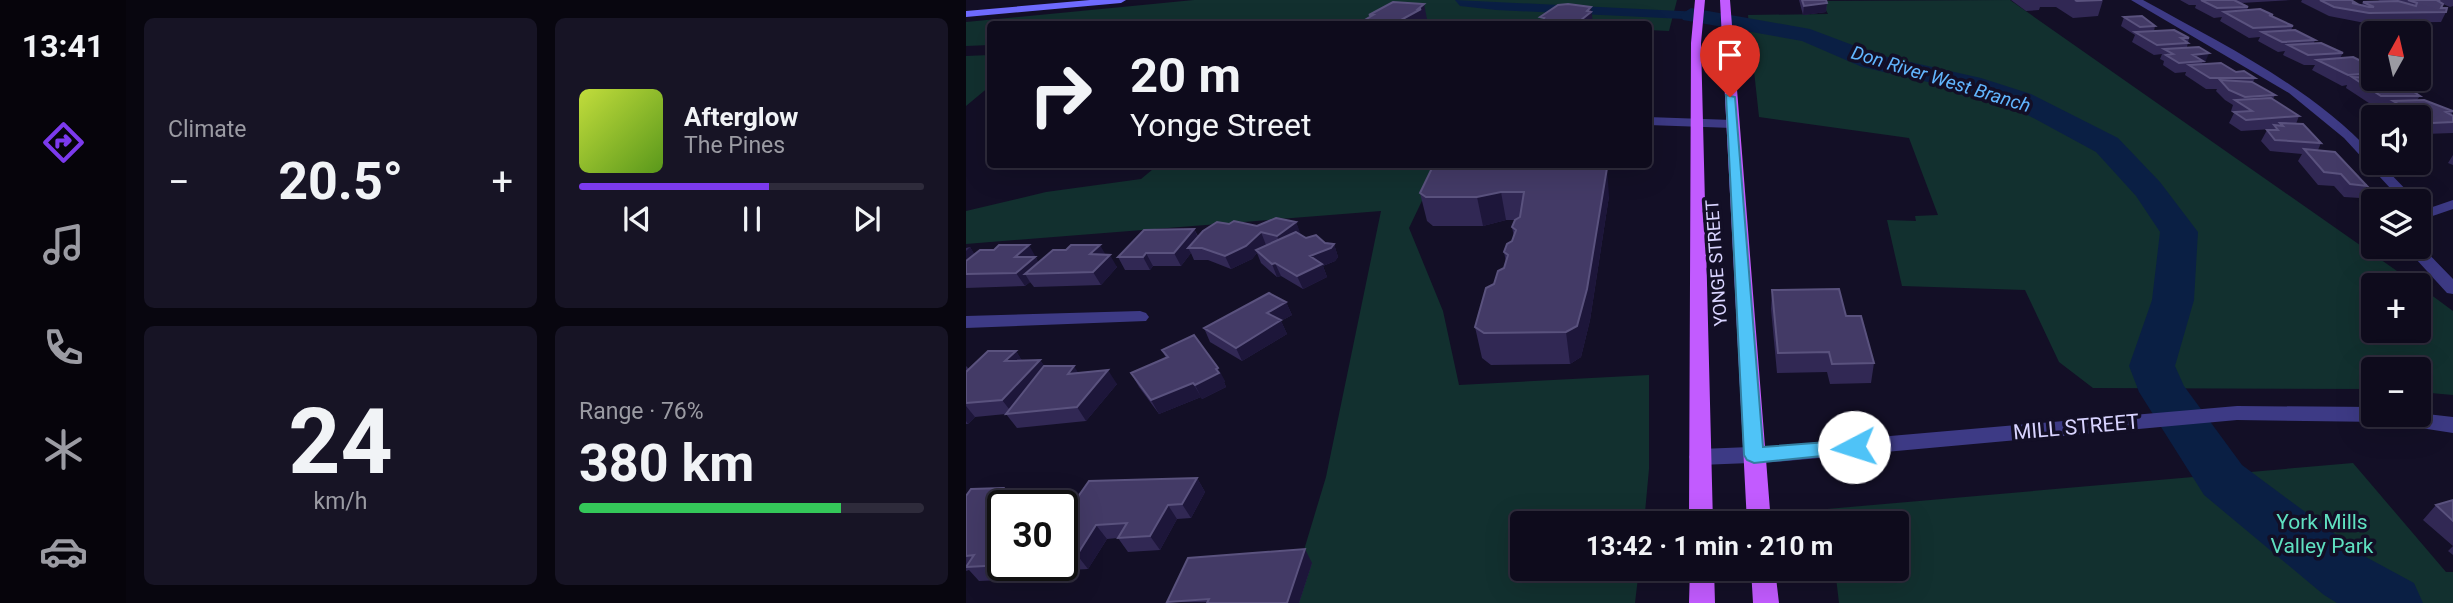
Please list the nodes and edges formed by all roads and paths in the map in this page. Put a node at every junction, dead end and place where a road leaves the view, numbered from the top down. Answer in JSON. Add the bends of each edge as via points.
{"nodes":[{"id":1,"x":1121,"y":0,"type":"edge"},
{"id":2,"x":2136,"y":0,"type":"edge"},
{"id":3,"x":1700,"y":4,"type":"edge"},
{"id":4,"x":1725,"y":4,"type":"edge"},
{"id":5,"x":966,"y":14,"type":"edge"},
{"id":6,"x":1652,"y":121,"type":"edge"},
{"id":7,"x":1697,"y":123,"type":"junction"},
{"id":8,"x":1732,"y":124,"type":"junction"},
{"id":9,"x":2361,"y":149,"type":"edge"},
{"id":10,"x":2385,"y":175,"type":"edge"},
{"id":11,"x":2398,"y":189,"type":"edge"},
{"id":12,"x":2453,"y":204,"type":"edge"},
{"id":13,"x":2431,"y":210,"type":"edge"},
{"id":14,"x":2424,"y":259,"type":"edge"},
{"id":15,"x":2453,"y":289,"type":"edge"},
{"id":16,"x":1140,"y":317,"type":"dead end"},
{"id":17,"x":966,"y":322,"type":"edge"},
{"id":18,"x":2453,"y":425,"type":"edge"},
{"id":19,"x":1754,"y":455,"type":"junction"},
{"id":20,"x":1700,"y":457,"type":"junction"},
{"id":21,"x":1701,"y":511,"type":"edge"},
{"id":22,"x":1758,"y":511,"type":"edge"},
{"id":23,"x":1702,"y":581,"type":"edge"},
{"id":24,"x":1764,"y":581,"type":"edge"},
{"id":25,"x":1702,"y":603,"type":"edge"},
{"id":26,"x":1766,"y":603,"type":"edge"}],
"edges":[{"from":1,"to":5,"type":"main road"},
{"from":2,"to":9,"type":"street","via":[[2303,96],[2338,123]]},
{"from":3,"to":7,"type":"main road","name":"YONGE STREET"},
{"from":4,"to":8,"type":"main road","name":"YONGE STREET"},
{"from":6,"to":7,"type":"street"},
{"from":7,"to":8,"type":"street"},
{"from":7,"to":20,"type":"main road","name":"YONGE STREET"},
{"from":8,"to":19,"type":"main road","name":"YONGE STREET"},
{"from":10,"to":11,"type":"street"},
{"from":12,"to":13,"type":"street"},
{"from":14,"to":15,"type":"street"},
{"from":16,"to":17,"type":"street"},
{"from":18,"to":19,"type":"street","name":"MILL STREET","via":[[2382,415],[2237,413]]},
{"from":19,"to":20,"type":"street","name":"MILL STREET"},
{"from":19,"to":22,"type":"main road","name":"YONGE STREET"},
{"from":20,"to":21,"type":"main road","name":"YONGE STREET"},
{"from":23,"to":25,"type":"main road"},
{"from":24,"to":26,"type":"main road"}]}
